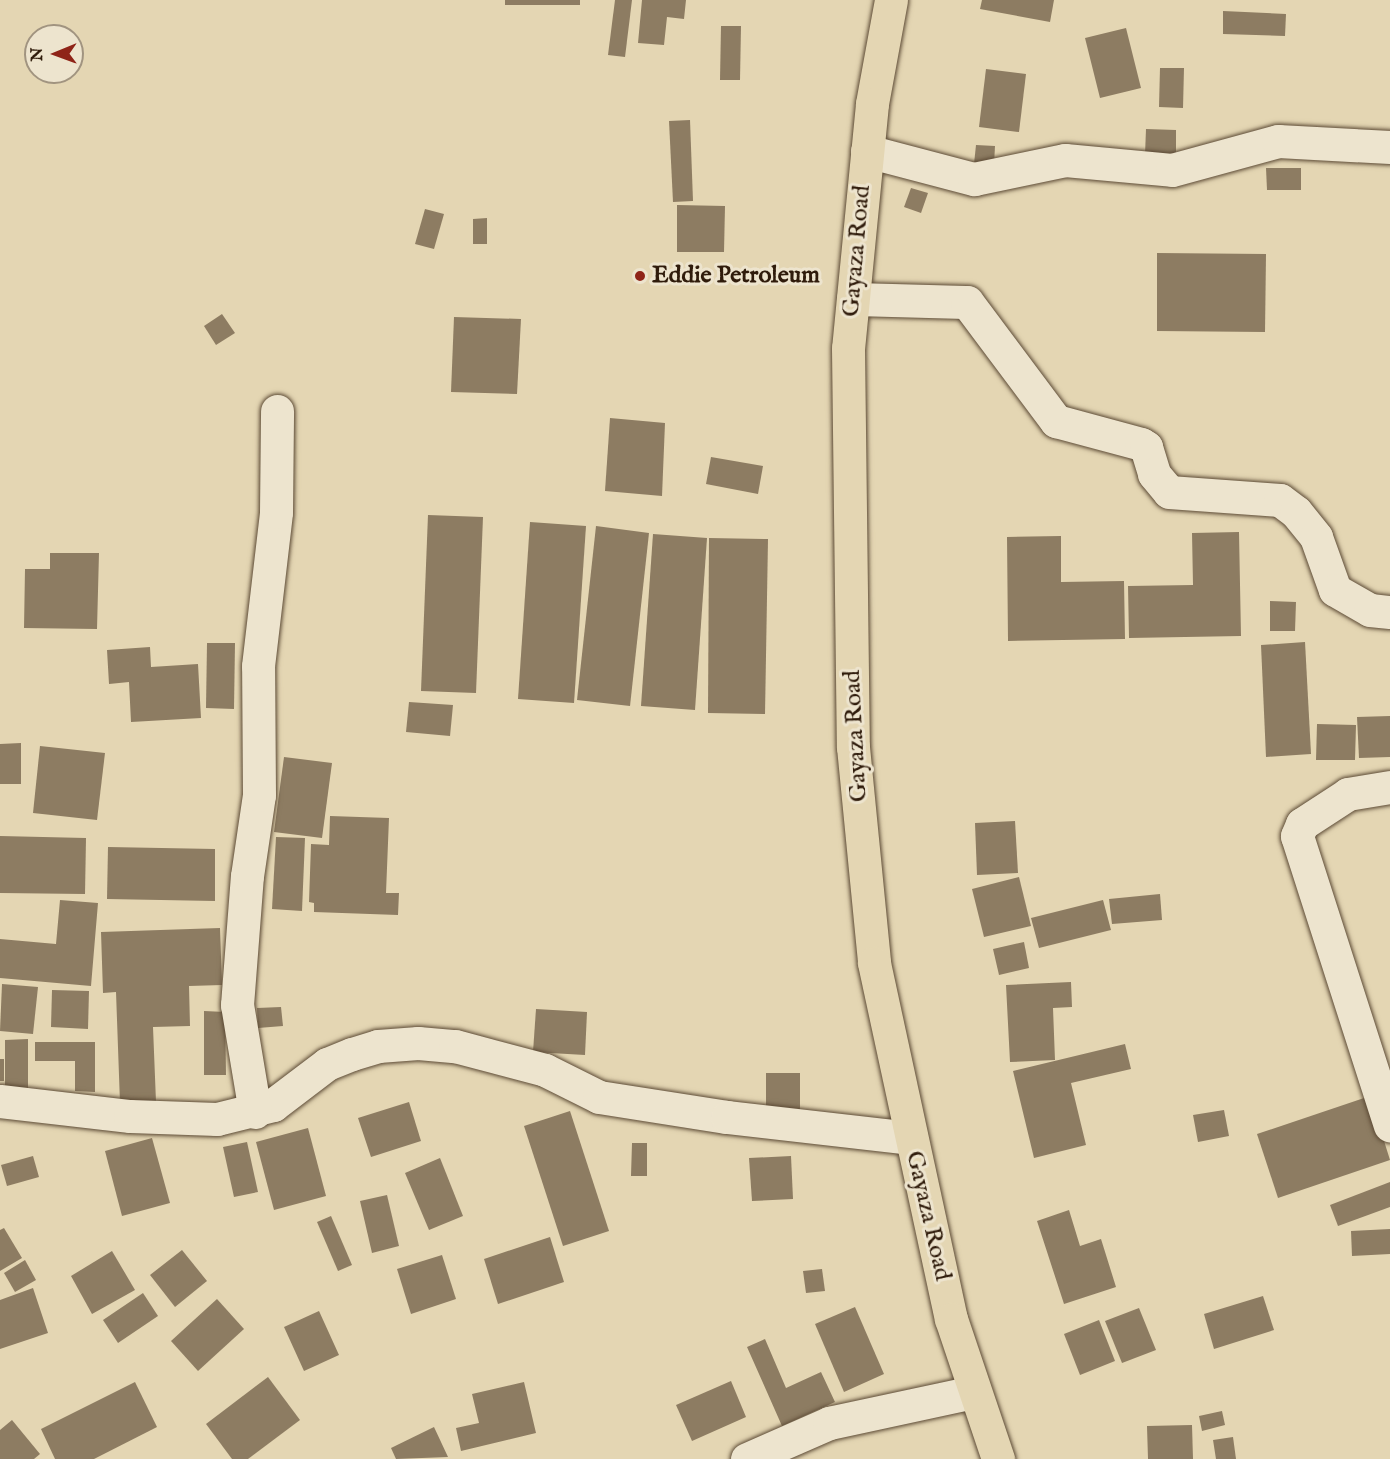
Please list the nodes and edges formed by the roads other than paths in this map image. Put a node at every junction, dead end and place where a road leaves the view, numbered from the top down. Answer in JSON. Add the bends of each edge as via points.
{"nodes":[{"id":1,"x":891,"y":0,"type":"edge"},
{"id":2,"x":1390,"y":147,"type":"edge"},
{"id":3,"x":867,"y":151,"type":"junction"},
{"id":4,"x":853,"y":299,"type":"junction"},
{"id":5,"x":277,"y":411,"type":"dead end"},
{"id":6,"x":1390,"y":612,"type":"edge"},
{"id":7,"x":1390,"y":788,"type":"edge"},
{"id":8,"x":0,"y":1101,"type":"edge"},
{"id":9,"x":255,"y":1112,"type":"junction"},
{"id":10,"x":1390,"y":1125,"type":"edge"},
{"id":11,"x":910,"y":1138,"type":"junction"},
{"id":12,"x":973,"y":1392,"type":"junction"},
{"id":13,"x":747,"y":1459,"type":"edge"},
{"id":14,"x":998,"y":1459,"type":"edge"}],
"edges":[{"from":1,"to":3,"type":"main road","name":"Gayaza Road"},
{"from":2,"to":3,"type":"street","via":[[1278,141],[1172,170],[1065,160],[974,179]]},
{"from":3,"to":4,"type":"main road","name":"Gayaza Road"},
{"from":4,"to":6,"type":"street","via":[[967,302],[1056,421],[1146,447],[1154,474],[1169,492],[1280,501],[1296,512],[1316,537],[1335,590],[1370,610]]},
{"from":4,"to":11,"type":"main road","name":"Gayaza Road","via":[[848,348],[853,747],[874,963]]},
{"from":5,"to":9,"type":"street","via":[[276,512],[258,666],[259,795],[247,876],[237,1005]]},
{"from":7,"to":10,"type":"street","via":[[1348,794],[1302,824],[1297,836]]},
{"from":8,"to":9,"type":"street","via":[[130,1116],[217,1119]]},
{"from":9,"to":11,"type":"street","via":[[273,1105],[327,1064],[378,1046],[418,1043],[455,1046],[545,1070],[599,1097],[727,1117]]},
{"from":11,"to":12,"type":"main road","name":"Gayaza Road","via":[[951,1319]]},
{"from":12,"to":13,"type":"street","via":[[829,1423]]},
{"from":12,"to":14,"type":"main road","name":"Gayaza Road"}]}
